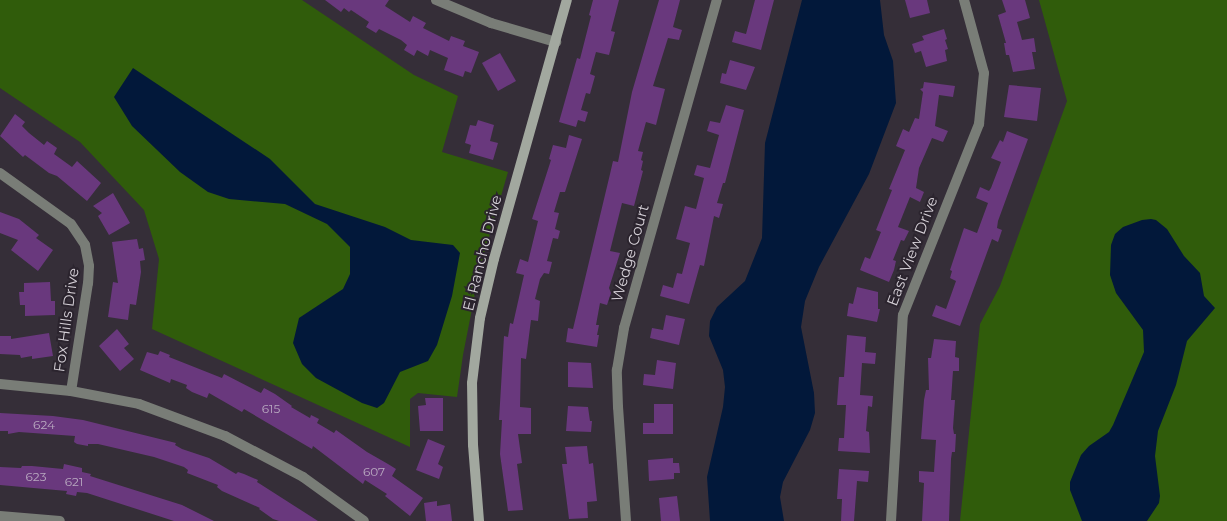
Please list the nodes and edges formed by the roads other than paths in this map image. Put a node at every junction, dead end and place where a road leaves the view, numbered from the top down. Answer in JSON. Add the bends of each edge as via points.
{"nodes":[{"id":1,"x":436,"y":0,"type":"edge"},
{"id":2,"x":567,"y":0,"type":"edge"},
{"id":3,"x":717,"y":0,"type":"edge"},
{"id":4,"x":964,"y":0,"type":"edge"},
{"id":5,"x":556,"y":42,"type":"junction"},
{"id":6,"x":0,"y":173,"type":"edge"},
{"id":7,"x":0,"y":384,"type":"edge"},
{"id":8,"x":71,"y":391,"type":"junction"},
{"id":9,"x":0,"y":516,"type":"edge"},
{"id":10,"x":60,"y":521,"type":"edge"},
{"id":11,"x":364,"y":521,"type":"edge"},
{"id":12,"x":479,"y":521,"type":"edge"},
{"id":13,"x":626,"y":521,"type":"edge"},
{"id":14,"x":891,"y":521,"type":"edge"}],
"edges":[{"from":1,"to":5,"type":"street","via":[[491,23]]},
{"from":2,"to":5,"type":"street","name":"El Rancho Drive"},
{"from":3,"to":13,"type":"street","name":"Wedge Court","via":[[624,328],[617,370]]},
{"from":4,"to":14,"type":"street","name":"East View Drive","via":[[984,73],[979,124],[903,314]]},
{"from":5,"to":12,"type":"street","name":"El Rancho Drive","via":[[480,318],[472,383]]},
{"from":6,"to":8,"type":"street","name":"Fox Hills Drive","via":[[71,224],[85,244],[88,283]]},
{"from":7,"to":8,"type":"street"},
{"from":8,"to":11,"type":"street","via":[[139,404],[225,436],[303,477]]},
{"from":9,"to":10,"type":"street"}]}
